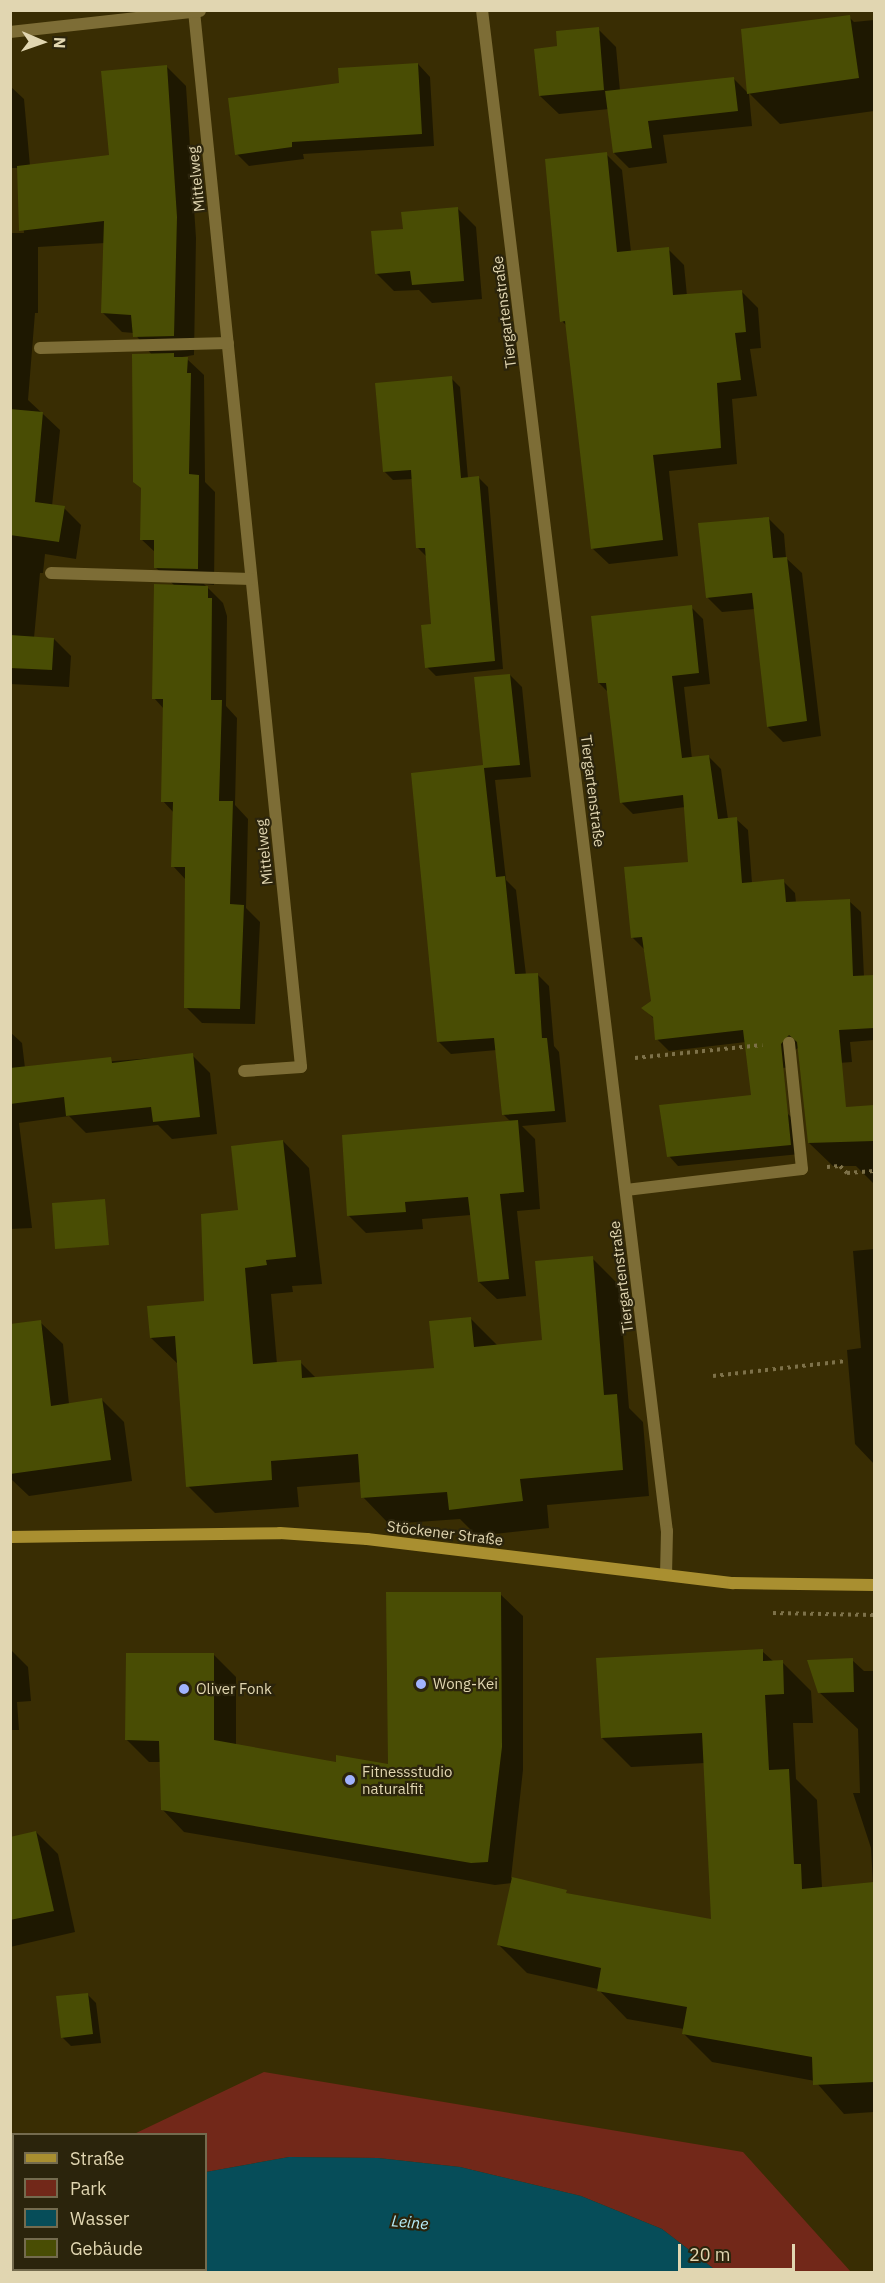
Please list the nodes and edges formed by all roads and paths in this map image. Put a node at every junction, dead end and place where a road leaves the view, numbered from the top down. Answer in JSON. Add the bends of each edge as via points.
{"nodes":[{"id":1,"x":201,"y":10,"type":"edge"},
{"id":2,"x":482,"y":10,"type":"edge"},
{"id":3,"x":194,"y":11,"type":"edge"},
{"id":4,"x":10,"y":32,"type":"edge"},
{"id":5,"x":228,"y":343,"type":"junction"},
{"id":6,"x":40,"y":348,"type":"dead end"},
{"id":7,"x":51,"y":573,"type":"dead end"},
{"id":8,"x":251,"y":579,"type":"junction"},
{"id":9,"x":789,"y":1043,"type":"joint"},
{"id":10,"x":611,"y":1060,"type":"junction"},
{"id":11,"x":244,"y":1071,"type":"dead end"},
{"id":12,"x":802,"y":1169,"type":"junction"},
{"id":13,"x":874,"y":1171,"type":"edge"},
{"id":14,"x":626,"y":1190,"type":"junction"},
{"id":15,"x":846,"y":1361,"type":"dead end"},
{"id":16,"x":713,"y":1376,"type":"dead end"},
{"id":17,"x":10,"y":1537,"type":"edge"},
{"id":18,"x":666,"y":1575,"type":"junction"},
{"id":19,"x":874,"y":1585,"type":"edge"},
{"id":20,"x":763,"y":1611,"type":"dead end"},
{"id":21,"x":874,"y":1615,"type":"edge"}],
"edges":[{"from":1,"to":3,"type":"street"},
{"from":2,"to":10,"type":"street","name":"Tiergartenstraße"},
{"from":3,"to":4,"type":"street"},
{"from":3,"to":5,"type":"street","name":"Mittelweg"},
{"from":5,"to":6,"type":"street"},
{"from":5,"to":8,"type":"street","name":"Mittelweg"},
{"from":7,"to":8,"type":"street"},
{"from":8,"to":11,"type":"street","name":"Mittelweg","via":[[301,1067]]},
{"from":9,"to":10,"type":"path"},
{"from":9,"to":12,"type":"street"},
{"from":10,"to":14,"type":"street","name":"Tiergartenstraße"},
{"from":12,"to":13,"type":"path","via":[[840,1166],[847,1173]]},
{"from":12,"to":14,"type":"street"},
{"from":14,"to":18,"type":"street","name":"Tiergartenstraße","via":[[667,1531]]},
{"from":15,"to":16,"type":"path"},
{"from":17,"to":18,"type":"main road","name":"Stöckener Straße","via":[[280,1533],[368,1539]]},
{"from":18,"to":19,"type":"main road","name":"Stöckener Straße","via":[[748,1583]]},
{"from":20,"to":21,"type":"path","via":[[804,1616]]}]}
